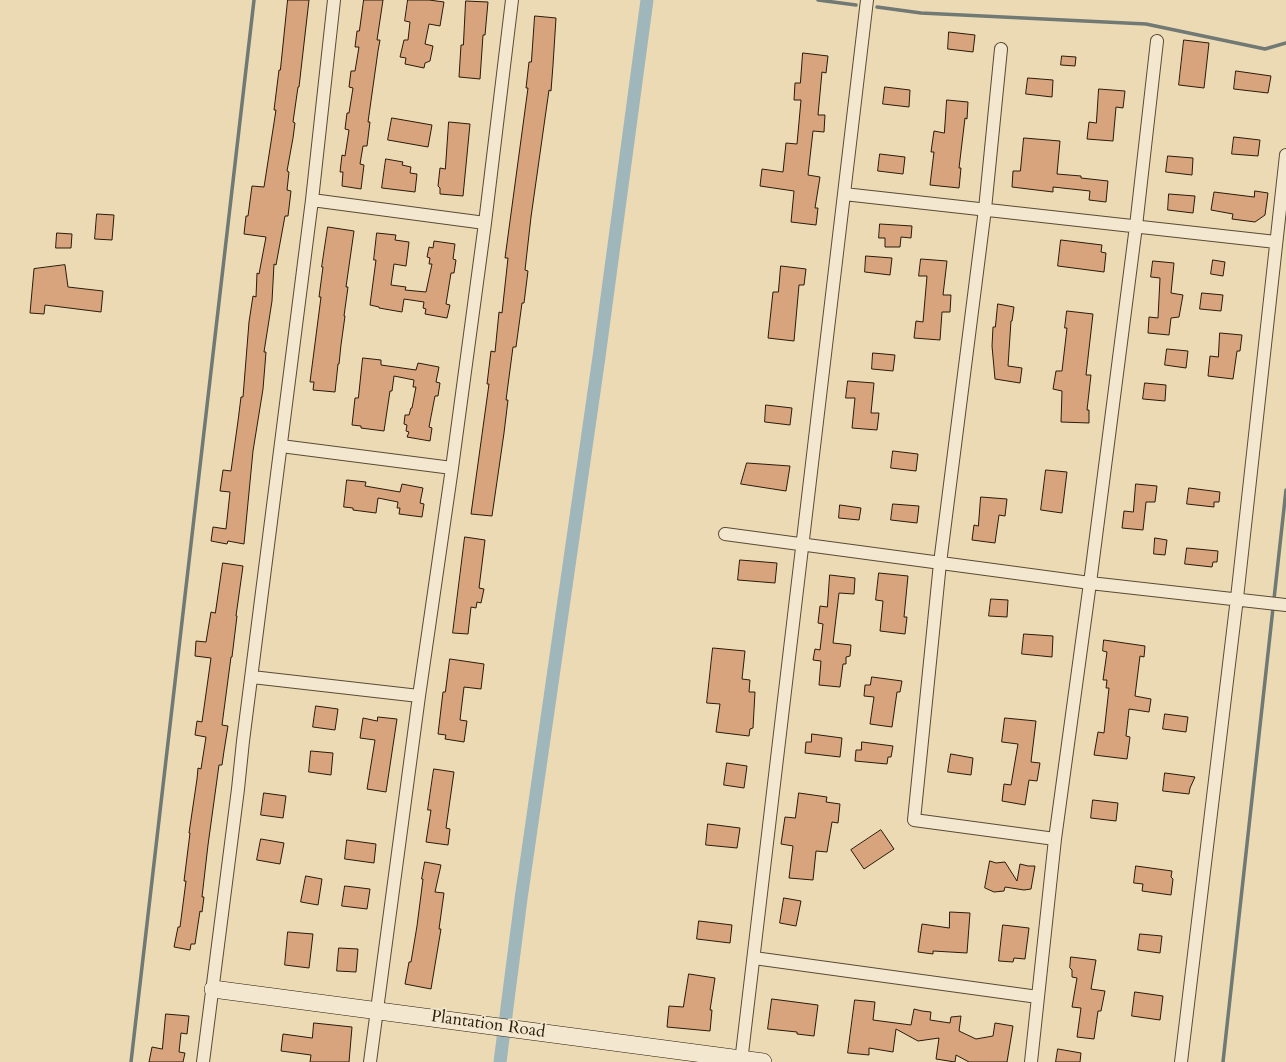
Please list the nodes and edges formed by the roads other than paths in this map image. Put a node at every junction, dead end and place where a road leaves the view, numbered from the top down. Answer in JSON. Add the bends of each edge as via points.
{"nodes":[{"id":1,"x":334,"y":0,"type":"edge"},
{"id":2,"x":512,"y":0,"type":"edge"},
{"id":3,"x":867,"y":0,"type":"edge"},
{"id":4,"x":1157,"y":40,"type":"dead end"},
{"id":5,"x":1001,"y":49,"type":"dead end"},
{"id":6,"x":1286,"y":155,"type":"edge"},
{"id":7,"x":844,"y":194,"type":"junction"},
{"id":8,"x":312,"y":200,"type":"junction"},
{"id":9,"x":985,"y":209,"type":"junction"},
{"id":10,"x":485,"y":223,"type":"junction"},
{"id":11,"x":1136,"y":226,"type":"junction"},
{"id":12,"x":1276,"y":242,"type":"junction"},
{"id":13,"x":281,"y":446,"type":"junction"},
{"id":14,"x":452,"y":468,"type":"junction"},
{"id":15,"x":725,"y":534,"type":"dead end"},
{"id":16,"x":803,"y":544,"type":"junction"},
{"id":17,"x":940,"y":563,"type":"junction"},
{"id":18,"x":1090,"y":582,"type":"junction"},
{"id":19,"x":1237,"y":598,"type":"junction"},
{"id":20,"x":1286,"y":605,"type":"edge"},
{"id":21,"x":252,"y":677,"type":"junction"},
{"id":22,"x":419,"y":696,"type":"junction"},
{"id":23,"x":1055,"y":839,"type":"junction"},
{"id":24,"x":754,"y":958,"type":"junction"},
{"id":25,"x":213,"y":989,"type":"junction"},
{"id":26,"x":1038,"y":997,"type":"junction"},
{"id":27,"x":376,"y":1011,"type":"junction"},
{"id":28,"x":742,"y":1061,"type":"edge"},
{"id":29,"x":204,"y":1062,"type":"edge"},
{"id":30,"x":370,"y":1062,"type":"edge"},
{"id":31,"x":763,"y":1062,"type":"edge"},
{"id":32,"x":1031,"y":1062,"type":"edge"},
{"id":33,"x":1181,"y":1062,"type":"edge"}],
"edges":[{"from":1,"to":8,"type":"street"},
{"from":2,"to":10,"type":"street"},
{"from":3,"to":7,"type":"street"},
{"from":4,"to":11,"type":"street"},
{"from":5,"to":9,"type":"street"},
{"from":6,"to":12,"type":"street"},
{"from":7,"to":9,"type":"street"},
{"from":7,"to":16,"type":"street"},
{"from":8,"to":10,"type":"street"},
{"from":8,"to":13,"type":"street"},
{"from":9,"to":11,"type":"street"},
{"from":9,"to":17,"type":"street"},
{"from":10,"to":14,"type":"street"},
{"from":11,"to":12,"type":"street"},
{"from":11,"to":18,"type":"street"},
{"from":12,"to":19,"type":"street"},
{"from":13,"to":14,"type":"street"},
{"from":13,"to":21,"type":"street"},
{"from":14,"to":22,"type":"street"},
{"from":15,"to":16,"type":"street"},
{"from":16,"to":17,"type":"street"},
{"from":16,"to":24,"type":"street"},
{"from":17,"to":18,"type":"street"},
{"from":17,"to":23,"type":"street","via":[[914,820]]},
{"from":18,"to":19,"type":"street"},
{"from":18,"to":23,"type":"street"},
{"from":19,"to":20,"type":"street"},
{"from":19,"to":33,"type":"street"},
{"from":21,"to":22,"type":"street"},
{"from":21,"to":25,"type":"street"},
{"from":22,"to":27,"type":"street"},
{"from":23,"to":26,"type":"street"},
{"from":24,"to":26,"type":"street"},
{"from":24,"to":28,"type":"street"},
{"from":25,"to":27,"type":"street","name":"Plantation Road"},
{"from":25,"to":29,"type":"street"},
{"from":26,"to":32,"type":"street"},
{"from":27,"to":28,"type":"street","name":"Plantation Road"},
{"from":27,"to":30,"type":"street"},
{"from":28,"to":31,"type":"street","name":"Plantation Road"}]}
